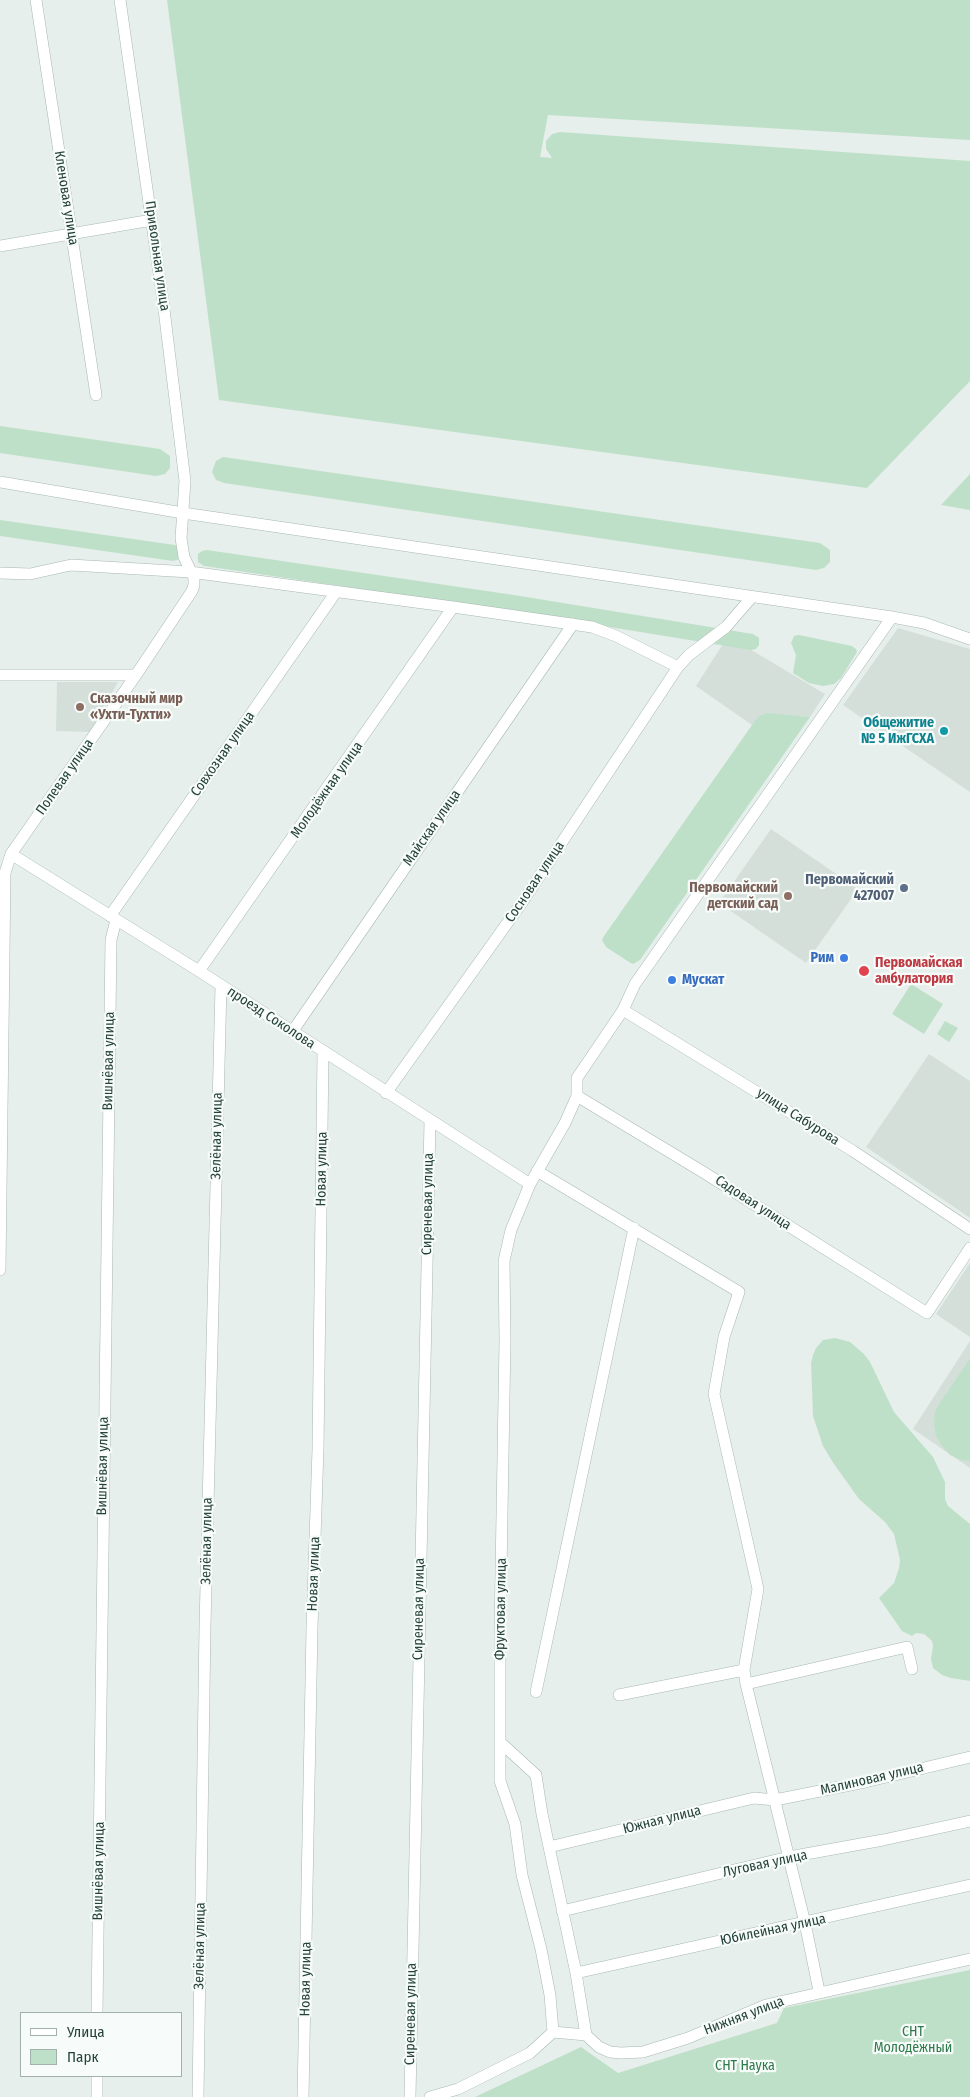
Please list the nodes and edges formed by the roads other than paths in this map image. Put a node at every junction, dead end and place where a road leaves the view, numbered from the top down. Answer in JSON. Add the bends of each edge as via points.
{"nodes":[{"id":1,"x":36,"y":0,"type":"edge"},
{"id":2,"x":120,"y":0,"type":"edge"},
{"id":3,"x":152,"y":220,"type":"junction"},
{"id":4,"x":72,"y":233,"type":"junction"},
{"id":5,"x":0,"y":246,"type":"edge"},
{"id":6,"x":96,"y":395,"type":"dead end"},
{"id":7,"x":0,"y":482,"type":"edge"},
{"id":8,"x":183,"y":513,"type":"junction"},
{"id":9,"x":190,"y":572,"type":"junction"},
{"id":10,"x":0,"y":573,"type":"edge"},
{"id":11,"x":336,"y":592,"type":"junction"},
{"id":12,"x":751,"y":598,"type":"junction"},
{"id":13,"x":453,"y":607,"type":"junction"},
{"id":14,"x":892,"y":618,"type":"junction"},
{"id":15,"x":573,"y":624,"type":"junction"},
{"id":16,"x":970,"y":639,"type":"edge"},
{"id":17,"x":689,"y":655,"type":"junction"},
{"id":18,"x":662,"y":659,"type":"junction"},
{"id":19,"x":678,"y":666,"type":"junction"},
{"id":20,"x":0,"y":675,"type":"edge"},
{"id":21,"x":136,"y":675,"type":"junction"},
{"id":22,"x":11,"y":854,"type":"junction"},
{"id":23,"x":113,"y":918,"type":"junction"},
{"id":24,"x":199,"y":971,"type":"junction"},
{"id":25,"x":221,"y":986,"type":"junction"},
{"id":26,"x":623,"y":1010,"type":"junction"},
{"id":27,"x":292,"y":1032,"type":"junction"},
{"id":28,"x":323,"y":1052,"type":"junction"},
{"id":29,"x":386,"y":1093,"type":"junction"},
{"id":30,"x":577,"y":1096,"type":"junction"},
{"id":31,"x":430,"y":1120,"type":"junction"},
{"id":32,"x":537,"y":1171,"type":"junction"},
{"id":33,"x":530,"y":1184,"type":"junction"},
{"id":34,"x":634,"y":1228,"type":"junction"},
{"id":35,"x":970,"y":1229,"type":"edge"},
{"id":36,"x":970,"y":1248,"type":"edge"},
{"id":37,"x":0,"y":1270,"type":"edge"},
{"id":38,"x":912,"y":1669,"type":"dead end"},
{"id":39,"x":744,"y":1670,"type":"junction"},
{"id":40,"x":746,"y":1684,"type":"junction"},
{"id":41,"x":536,"y":1692,"type":"dead end"},
{"id":42,"x":619,"y":1695,"type":"dead end"},
{"id":43,"x":500,"y":1742,"type":"junction"},
{"id":44,"x":970,"y":1756,"type":"edge"},
{"id":45,"x":774,"y":1800,"type":"junction"},
{"id":46,"x":970,"y":1821,"type":"edge"},
{"id":47,"x":549,"y":1847,"type":"junction"},
{"id":48,"x":789,"y":1857,"type":"junction"},
{"id":49,"x":970,"y":1885,"type":"edge"},
{"id":50,"x":562,"y":1911,"type":"junction"},
{"id":51,"x":805,"y":1923,"type":"junction"},
{"id":52,"x":970,"y":1959,"type":"edge"},
{"id":53,"x":576,"y":1973,"type":"junction"},
{"id":54,"x":819,"y":1991,"type":"junction"},
{"id":55,"x":97,"y":2012,"type":"edge"},
{"id":56,"x":553,"y":2032,"type":"junction"},
{"id":57,"x":586,"y":2035,"type":"junction"},
{"id":58,"x":97,"y":2077,"type":"edge"},
{"id":59,"x":96,"y":2097,"type":"edge"},
{"id":60,"x":198,"y":2097,"type":"edge"},
{"id":61,"x":303,"y":2097,"type":"edge"},
{"id":62,"x":410,"y":2097,"type":"edge"},
{"id":63,"x":430,"y":2097,"type":"edge"}],
"edges":[{"from":1,"to":4,"type":"street","name":"Кленовая улица"},
{"from":2,"to":3,"type":"street","name":"Привольная улица"},
{"from":3,"to":4,"type":"street"},
{"from":3,"to":8,"type":"street","name":"Привольная улица","via":[[185,481]]},
{"from":4,"to":5,"type":"street"},
{"from":4,"to":6,"type":"street","name":"Кленовая улица"},
{"from":7,"to":8,"type":"street"},
{"from":8,"to":9,"type":"street","name":"Привольная улица","via":[[181,538]]},
{"from":8,"to":12,"type":"street"},
{"from":9,"to":10,"type":"street","via":[[71,565],[30,574]]},
{"from":9,"to":11,"type":"street"},
{"from":9,"to":21,"type":"street","name":"Полевая улица","via":[[194,578],[192,591]]},
{"from":11,"to":13,"type":"street"},
{"from":11,"to":23,"type":"street","name":"Совхозная улица"},
{"from":12,"to":14,"type":"street"},
{"from":12,"to":17,"type":"street","name":"Сосновая улица","via":[[726,627]]},
{"from":13,"to":15,"type":"street"},
{"from":13,"to":24,"type":"street","name":"Молодёжная улица"},
{"from":14,"to":16,"type":"street","via":[[924,623]]},
{"from":14,"to":26,"type":"street","name":"Фруктовая улица","via":[[638,980]]},
{"from":15,"to":18,"type":"street","via":[[604,631]]},
{"from":15,"to":27,"type":"street","name":"Майская улица"},
{"from":17,"to":18,"type":"street"},
{"from":17,"to":19,"type":"street","name":"Сосновая улица"},
{"from":18,"to":19,"type":"street"},
{"from":19,"to":29,"type":"street","name":"Сосновая улица","via":[[522,902]]},
{"from":20,"to":21,"type":"street"},
{"from":21,"to":22,"type":"street","name":"Полевая улица"},
{"from":22,"to":23,"type":"street","name":"проезд Соколова"},
{"from":22,"to":37,"type":"street","via":[[5,873]]},
{"from":23,"to":24,"type":"street","name":"проезд Соколова"},
{"from":23,"to":55,"type":"street","name":"Вишнёвая улица"},
{"from":24,"to":25,"type":"street","name":"проезд Соколова"},
{"from":25,"to":27,"type":"street","name":"проезд Соколова"},
{"from":25,"to":60,"type":"street","name":"Зелёная улица","via":[[205,1626]]},
{"from":26,"to":30,"type":"street","name":"Фруктовая улица","via":[[577,1078]]},
{"from":26,"to":35,"type":"street","name":"улица Сабурова","via":[[854,1151]]},
{"from":27,"to":28,"type":"street","name":"проезд Соколова"},
{"from":28,"to":29,"type":"street","name":"проезд Соколова"},
{"from":28,"to":61,"type":"street","name":"Новая улица","via":[[318,1449]]},
{"from":29,"to":31,"type":"street","name":"проезд Соколова"},
{"from":30,"to":32,"type":"street","name":"Фруктовая улица"},
{"from":30,"to":36,"type":"street","name":"Садовая улица","via":[[927,1313]]},
{"from":31,"to":33,"type":"street","name":"проезд Соколова"},
{"from":31,"to":62,"type":"street","name":"Сиреневая улица"},
{"from":32,"to":33,"type":"street","name":"Фруктовая улица"},
{"from":32,"to":34,"type":"street"},
{"from":33,"to":43,"type":"street","name":"Фруктовая улица","via":[[511,1230],[504,1261]]},
{"from":34,"to":39,"type":"street","via":[[739,1292],[724,1337],[714,1394],[758,1589]]},
{"from":34,"to":41,"type":"street"},
{"from":38,"to":40,"type":"street","via":[[907,1647]]},
{"from":39,"to":40,"type":"street"},
{"from":39,"to":42,"type":"street"},
{"from":40,"to":45,"type":"street"},
{"from":43,"to":47,"type":"street","via":[[536,1775]]},
{"from":43,"to":56,"type":"street","name":"Фруктовая улица","via":[[500,1781],[515,1824],[522,1875],[550,1995]]},
{"from":44,"to":45,"type":"street","name":"Малиновая улица"},
{"from":45,"to":47,"type":"street","name":"Южная улица","via":[[754,1798]]},
{"from":45,"to":48,"type":"street"},
{"from":46,"to":48,"type":"street","name":"Луговая улица"},
{"from":47,"to":50,"type":"street"},
{"from":48,"to":50,"type":"street","name":"Луговая улица"},
{"from":48,"to":51,"type":"street"},
{"from":49,"to":51,"type":"street","name":"Юбилейная улица"},
{"from":50,"to":53,"type":"street"},
{"from":51,"to":53,"type":"street","name":"Юбилейная улица"},
{"from":51,"to":54,"type":"street"},
{"from":52,"to":54,"type":"street","name":"Нижняя улица"},
{"from":53,"to":57,"type":"street"},
{"from":54,"to":57,"type":"street","name":"Нижняя улица","via":[[766,2004],[688,2038],[643,2052],[604,2050]]},
{"from":56,"to":57,"type":"street"},
{"from":56,"to":63,"type":"street","via":[[530,2053],[458,2089]]},
{"from":58,"to":59,"type":"street"}]}
